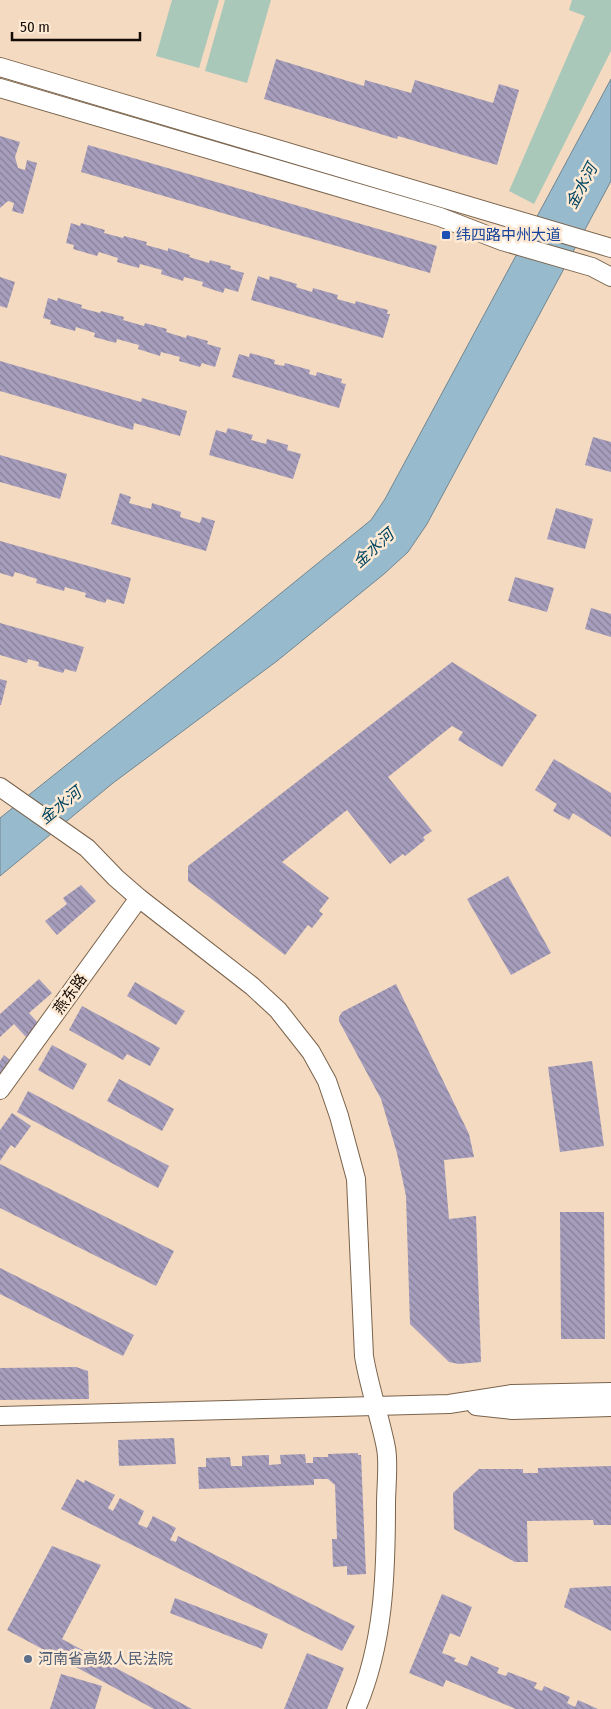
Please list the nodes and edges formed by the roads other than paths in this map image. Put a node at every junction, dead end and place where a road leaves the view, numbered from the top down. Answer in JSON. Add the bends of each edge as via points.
{"nodes":[{"id":1,"x":0,"y":67,"type":"edge"},
{"id":2,"x":0,"y":88,"type":"edge"},
{"id":3,"x":608,"y":247,"type":"edge"},
{"id":4,"x":611,"y":277,"type":"edge"},
{"id":5,"x":6,"y":791,"type":"edge"},
{"id":6,"x":139,"y":898,"type":"junction"},
{"id":7,"x":0,"y":1090,"type":"edge"},
{"id":8,"x":611,"y":1392,"type":"edge"},
{"id":9,"x":449,"y":1404,"type":"junction"},
{"id":10,"x":375,"y":1406,"type":"junction"},
{"id":11,"x":611,"y":1407,"type":"edge"},
{"id":12,"x":0,"y":1416,"type":"edge"},
{"id":13,"x":356,"y":1709,"type":"edge"}],
"edges":[{"from":1,"to":3,"type":"street"},
{"from":2,"to":4,"type":"street","via":[[440,218],[502,241],[592,267]]},
{"from":5,"to":6,"type":"street","via":[[87,848]]},
{"from":6,"to":7,"type":"street","name":"燕东路"},
{"from":6,"to":10,"type":"street","via":[[278,1010],[311,1052],[327,1082],[356,1179],[364,1356]]},
{"from":8,"to":9,"type":"street","via":[[512,1394]]},
{"from":9,"to":10,"type":"street"},
{"from":9,"to":11,"type":"street","via":[[512,1410]]},
{"from":10,"to":12,"type":"street"},
{"from":10,"to":13,"type":"street","via":[[387,1450],[386,1554],[380,1632]]}]}
